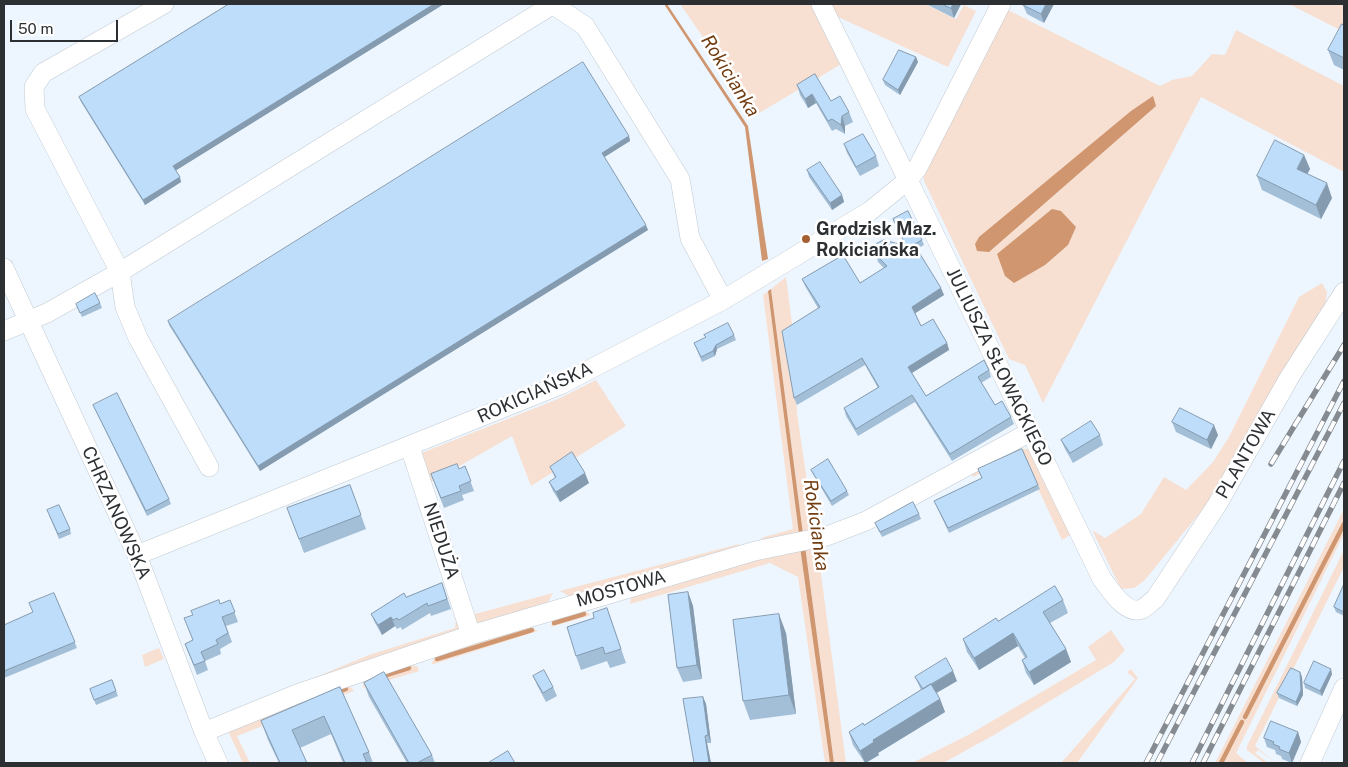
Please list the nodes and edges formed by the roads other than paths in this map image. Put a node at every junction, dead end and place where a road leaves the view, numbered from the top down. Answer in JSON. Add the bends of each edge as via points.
{"nodes":[{"id":1,"x":164,"y":4,"type":"edge"},
{"id":2,"x":552,"y":4,"type":"edge"},
{"id":3,"x":822,"y":4,"type":"edge"},
{"id":4,"x":1001,"y":4,"type":"edge"},
{"id":5,"x":908,"y":180,"type":"junction"},
{"id":6,"x":4,"y":268,"type":"edge"},
{"id":7,"x":120,"y":272,"type":"junction"},
{"id":8,"x":1344,"y":292,"type":"edge"},
{"id":9,"x":723,"y":300,"type":"junction"},
{"id":10,"x":30,"y":320,"type":"junction"},
{"id":11,"x":4,"y":331,"type":"edge"},
{"id":12,"x":1030,"y":432,"type":"junction"},
{"id":13,"x":410,"y":447,"type":"junction"},
{"id":14,"x":209,"y":466,"type":"dead end"},
{"id":15,"x":137,"y":555,"type":"junction"},
{"id":16,"x":1141,"y":610,"type":"joint"},
{"id":17,"x":471,"y":635,"type":"junction"},
{"id":18,"x":1344,"y":688,"type":"edge"},
{"id":19,"x":204,"y":732,"type":"junction"},
{"id":20,"x":218,"y":763,"type":"edge"},
{"id":21,"x":1310,"y":763,"type":"edge"}],
"edges":[{"from":1,"to":7,"type":"street","via":[[62,60],[43,73],[34,87],[35,108]]},
{"from":2,"to":7,"type":"street"},
{"from":2,"to":9,"type":"street","via":[[585,26],[680,179],[690,238]]},
{"from":3,"to":5,"type":"street","name":"JULIUSZA SŁOWACKIEGO"},
{"from":4,"to":5,"type":"street"},
{"from":5,"to":9,"type":"street","name":"ROKICIAŃSKA","via":[[870,211]]},
{"from":5,"to":12,"type":"street","name":"JULIUSZA SŁOWACKIEGO"},
{"from":6,"to":10,"type":"street","name":"CHRZANOWSKA"},
{"from":7,"to":10,"type":"street"},
{"from":7,"to":14,"type":"street","via":[[125,307],[135,330]]},
{"from":8,"to":16,"type":"street","name":"PLANTOWA","via":[[1289,378],[1217,505],[1155,599]]},
{"from":9,"to":13,"type":"street","name":"ROKICIAŃSKA","via":[[560,385]]},
{"from":10,"to":11,"type":"street"},
{"from":10,"to":15,"type":"street","name":"CHRZANOWSKA"},
{"from":12,"to":16,"type":"street","name":"JULIUSZA SŁOWACKIEGO","via":[[1102,578],[1119,600],[1132,610]]},
{"from":12,"to":17,"type":"street","name":"MOSTOWA","via":[[866,521],[837,533],[672,574]]},
{"from":13,"to":15,"type":"street","name":"ROKICIAŃSKA"},
{"from":13,"to":17,"type":"street","name":"NIEDUŻA"},
{"from":15,"to":19,"type":"street","name":"CHRZANOWSKA"},
{"from":17,"to":19,"type":"street","name":"MOSTOWA","via":[[297,694]]},
{"from":18,"to":21,"type":"street"},
{"from":19,"to":20,"type":"street","name":"CHRZANOWSKA"}]}
